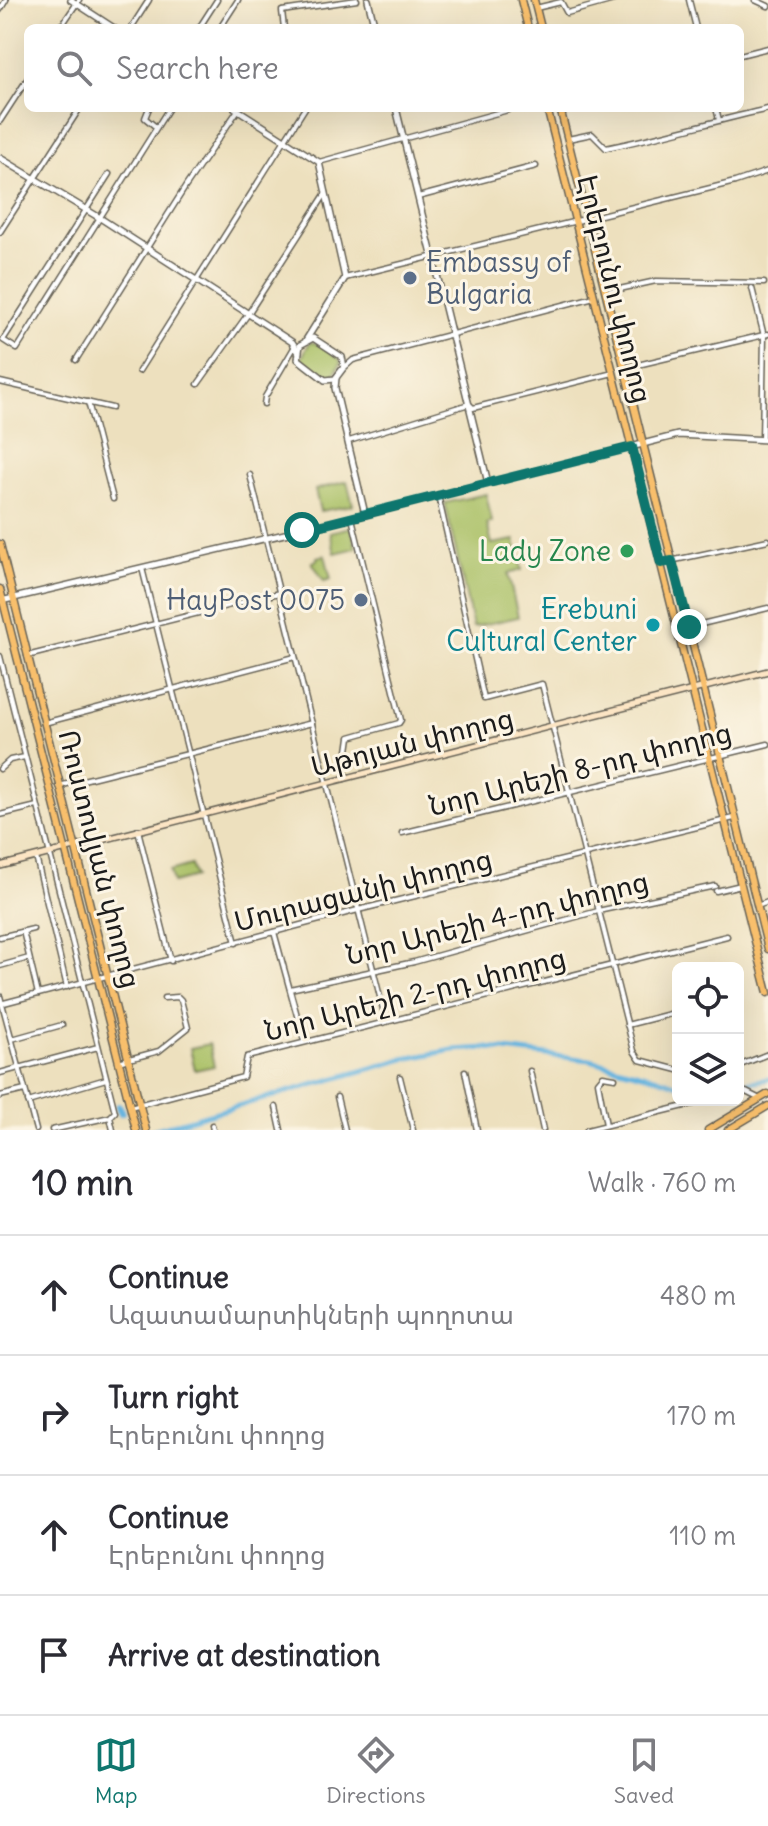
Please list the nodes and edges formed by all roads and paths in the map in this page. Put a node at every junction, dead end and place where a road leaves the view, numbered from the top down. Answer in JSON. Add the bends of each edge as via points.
{"nodes":[{"id":1,"x":6,"y":0,"type":"edge"},
{"id":2,"x":149,"y":0,"type":"edge"},
{"id":3,"x":217,"y":0,"type":"edge"},
{"id":4,"x":238,"y":0,"type":"edge"},
{"id":5,"x":357,"y":0,"type":"edge"},
{"id":6,"x":368,"y":0,"type":"edge"},
{"id":7,"x":521,"y":0,"type":"edge"},
{"id":8,"x":534,"y":0,"type":"edge"},
{"id":9,"x":610,"y":0,"type":"edge"},
{"id":10,"x":689,"y":0,"type":"edge"},
{"id":11,"x":755,"y":0,"type":"edge"},
{"id":12,"x":75,"y":1,"type":"edge"},
{"id":13,"x":768,"y":6,"type":"edge"},
{"id":14,"x":536,"y":8,"type":"junction"},
{"id":15,"x":0,"y":10,"type":"edge"},
{"id":16,"x":62,"y":24,"type":"edge"},
{"id":17,"x":108,"y":24,"type":"edge"},
{"id":18,"x":134,"y":24,"type":"edge"},
{"id":19,"x":202,"y":24,"type":"edge"},
{"id":20,"x":223,"y":24,"type":"edge"},
{"id":21,"x":283,"y":24,"type":"edge"},
{"id":22,"x":374,"y":24,"type":"edge"},
{"id":23,"x":527,"y":24,"type":"edge"},
{"id":24,"x":540,"y":24,"type":"edge"},
{"id":25,"x":695,"y":24,"type":"edge"},
{"id":26,"x":768,"y":48,"type":"edge"},
{"id":27,"x":744,"y":54,"type":"edge"},
{"id":28,"x":24,"y":84,"type":"edge"},
{"id":29,"x":768,"y":109,"type":"edge"},
{"id":30,"x":77,"y":112,"type":"edge"},
{"id":31,"x":147,"y":112,"type":"edge"},
{"id":32,"x":167,"y":112,"type":"edge"},
{"id":33,"x":235,"y":112,"type":"edge"},
{"id":34,"x":242,"y":112,"type":"edge"},
{"id":35,"x":302,"y":112,"type":"edge"},
{"id":36,"x":397,"y":112,"type":"edge"},
{"id":37,"x":501,"y":112,"type":"edge"},
{"id":38,"x":548,"y":112,"type":"edge"},
{"id":39,"x":561,"y":112,"type":"edge"},
{"id":40,"x":717,"y":112,"type":"edge"},
{"id":41,"x":719,"y":120,"type":"junction"},
{"id":42,"x":0,"y":121,"type":"edge"},
{"id":43,"x":157,"y":128,"type":"junction"},
{"id":44,"x":404,"y":139,"type":"junction"},
{"id":45,"x":568,"y":139,"type":"junction"},
{"id":46,"x":285,"y":140,"type":"junction"},
{"id":47,"x":0,"y":158,"type":"edge"},
{"id":48,"x":319,"y":162,"type":"junction"},
{"id":49,"x":536,"y":166,"type":"dead end"},
{"id":50,"x":768,"y":171,"type":"edge"},
{"id":51,"x":109,"y":174,"type":"dead end"},
{"id":52,"x":34,"y":178,"type":"junction"},
{"id":53,"x":326,"y":192,"type":"junction"},
{"id":54,"x":418,"y":197,"type":"junction"},
{"id":55,"x":86,"y":209,"type":"junction"},
{"id":56,"x":587,"y":217,"type":"junction"},
{"id":57,"x":100,"y":218,"type":"junction"},
{"id":58,"x":575,"y":220,"type":"junction"},
{"id":59,"x":0,"y":232,"type":"edge"},
{"id":60,"x":146,"y":247,"type":"junction"},
{"id":61,"x":432,"y":256,"type":"junction"},
{"id":62,"x":345,"y":278,"type":"junction"},
{"id":63,"x":197,"y":280,"type":"junction"},
{"id":64,"x":764,"y":283,"type":"dead end"},
{"id":65,"x":752,"y":288,"type":"dead end"},
{"id":66,"x":606,"y":292,"type":"junction"},
{"id":67,"x":594,"y":297,"type":"junction"},
{"id":68,"x":248,"y":314,"type":"junction"},
{"id":69,"x":312,"y":330,"type":"junction"},
{"id":70,"x":452,"y":333,"type":"junction"},
{"id":71,"x":766,"y":335,"type":"edge"},
{"id":72,"x":315,"y":339,"type":"junction"},
{"id":73,"x":299,"y":344,"type":"junction"},
{"id":74,"x":342,"y":357,"type":"junction"},
{"id":75,"x":76,"y":360,"type":"dead end"},
{"id":76,"x":353,"y":360,"type":"junction"},
{"id":77,"x":343,"y":368,"type":"junction"},
{"id":78,"x":625,"y":368,"type":"junction"},
{"id":79,"x":139,"y":371,"type":"dead end"},
{"id":80,"x":613,"y":373,"type":"junction"},
{"id":81,"x":336,"y":378,"type":"junction"},
{"id":82,"x":327,"y":380,"type":"junction"},
{"id":83,"x":0,"y":382,"type":"edge"},
{"id":84,"x":198,"y":384,"type":"dead end"},
{"id":85,"x":335,"y":388,"type":"junction"},
{"id":86,"x":88,"y":402,"type":"junction"},
{"id":87,"x":264,"y":404,"type":"dead end"},
{"id":88,"x":469,"y":404,"type":"junction"},
{"id":89,"x":112,"y":408,"type":"dead end"},
{"id":90,"x":765,"y":439,"type":"edge"},
{"id":91,"x":349,"y":441,"type":"junction"},
{"id":92,"x":643,"y":444,"type":"junction"},
{"id":93,"x":632,"y":447,"type":"junction"},
{"id":94,"x":250,"y":475,"type":"dead end"},
{"id":95,"x":488,"y":483,"type":"junction"},
{"id":96,"x":438,"y":495,"type":"junction"},
{"id":97,"x":113,"y":499,"type":"dead end"},
{"id":98,"x":365,"y":514,"type":"junction"},
{"id":99,"x":352,"y":518,"type":"junction"},
{"id":100,"x":266,"y":539,"type":"junction"},
{"id":101,"x":768,"y":540,"type":"edge"},
{"id":102,"x":0,"y":544,"type":"edge"},
{"id":103,"x":672,"y":561,"type":"junction"},
{"id":104,"x":661,"y":563,"type":"junction"},
{"id":105,"x":142,"y":568,"type":"junction"},
{"id":106,"x":0,"y":589,"type":"edge"},
{"id":107,"x":279,"y":593,"type":"junction"},
{"id":108,"x":12,"y":598,"type":"junction"},
{"id":109,"x":1,"y":601,"type":"edge"},
{"id":110,"x":768,"y":608,"type":"edge"},
{"id":111,"x":156,"y":625,"type":"junction"},
{"id":112,"x":689,"y":627,"type":"junction"},
{"id":113,"x":0,"y":656,"type":"edge"},
{"id":114,"x":27,"y":656,"type":"junction"},
{"id":115,"x":295,"y":657,"type":"junction"},
{"id":116,"x":768,"y":671,"type":"edge"},
{"id":117,"x":704,"y":687,"type":"junction"},
{"id":118,"x":172,"y":689,"type":"junction"},
{"id":119,"x":692,"y":690,"type":"junction"},
{"id":120,"x":44,"y":723,"type":"junction"},
{"id":121,"x":312,"y":723,"type":"junction"},
{"id":122,"x":552,"y":727,"type":"junction"},
{"id":123,"x":768,"y":744,"type":"edge"},
{"id":124,"x":189,"y":754,"type":"junction"},
{"id":125,"x":720,"y":755,"type":"junction"},
{"id":126,"x":25,"y":757,"type":"junction"},
{"id":127,"x":709,"y":757,"type":"junction"},
{"id":128,"x":0,"y":769,"type":"edge"},
{"id":129,"x":344,"y":779,"type":"junction"},
{"id":130,"x":327,"y":784,"type":"junction"},
{"id":131,"x":59,"y":786,"type":"junction"},
{"id":132,"x":569,"y":792,"type":"junction"},
{"id":133,"x":37,"y":806,"type":"junction"},
{"id":134,"x":204,"y":814,"type":"junction"},
{"id":135,"x":0,"y":815,"type":"edge"},
{"id":136,"x":736,"y":818,"type":"junction"},
{"id":137,"x":725,"y":820,"type":"junction"},
{"id":138,"x":138,"y":830,"type":"junction"},
{"id":139,"x":402,"y":833,"type":"dead end"},
{"id":140,"x":75,"y":847,"type":"junction"},
{"id":141,"x":65,"y":850,"type":"junction"},
{"id":142,"x":49,"y":854,"type":"junction"},
{"id":143,"x":584,"y":854,"type":"junction"},
{"id":144,"x":36,"y":857,"type":"junction"},
{"id":145,"x":0,"y":866,"type":"edge"},
{"id":146,"x":741,"y":885,"type":"junction"},
{"id":147,"x":768,"y":902,"type":"edge"},
{"id":148,"x":62,"y":905,"type":"junction"},
{"id":149,"x":757,"y":906,"type":"junction"},
{"id":150,"x":48,"y":909,"type":"junction"},
{"id":151,"x":358,"y":910,"type":"junction"},
{"id":152,"x":598,"y":911,"type":"junction"},
{"id":153,"x":33,"y":929,"type":"dead end"},
{"id":154,"x":23,"y":931,"type":"junction"},
{"id":155,"x":274,"y":932,"type":"junction"},
{"id":156,"x":727,"y":936,"type":"dead end"},
{"id":157,"x":0,"y":937,"type":"edge"},
{"id":158,"x":236,"y":943,"type":"junction"},
{"id":159,"x":768,"y":949,"type":"edge"},
{"id":160,"x":29,"y":958,"type":"junction"},
{"id":161,"x":171,"y":961,"type":"junction"},
{"id":162,"x":612,"y":965,"type":"junction"},
{"id":163,"x":0,"y":966,"type":"edge"},
{"id":164,"x":373,"y":970,"type":"junction"},
{"id":165,"x":106,"y":977,"type":"junction"},
{"id":166,"x":96,"y":979,"type":"junction"},
{"id":167,"x":81,"y":983,"type":"junction"},
{"id":168,"x":67,"y":987,"type":"junction"},
{"id":169,"x":290,"y":989,"type":"junction"},
{"id":170,"x":768,"y":993,"type":"edge"},
{"id":171,"x":38,"y":994,"type":"junction"},
{"id":172,"x":0,"y":996,"type":"edge"},
{"id":173,"x":164,"y":998,"type":"dead end"},
{"id":174,"x":1,"y":1003,"type":"edge"},
{"id":175,"x":672,"y":1014,"type":"edge"},
{"id":176,"x":386,"y":1021,"type":"junction"},
{"id":177,"x":62,"y":1025,"type":"dead end"},
{"id":178,"x":627,"y":1025,"type":"junction"},
{"id":179,"x":9,"y":1032,"type":"junction"},
{"id":180,"x":0,"y":1034,"type":"edge"},
{"id":181,"x":12,"y":1039,"type":"junction"},
{"id":182,"x":304,"y":1041,"type":"junction"},
{"id":183,"x":98,"y":1047,"type":"junction"},
{"id":184,"x":768,"y":1054,"type":"edge"},
{"id":185,"x":127,"y":1059,"type":"junction"},
{"id":186,"x":118,"y":1062,"type":"junction"},
{"id":187,"x":744,"y":1064,"type":"edge"},
{"id":188,"x":672,"y":1068,"type":"edge"},
{"id":189,"x":19,"y":1069,"type":"junction"},
{"id":190,"x":465,"y":1071,"type":"dead end"},
{"id":191,"x":530,"y":1071,"type":"dead end"},
{"id":192,"x":0,"y":1073,"type":"edge"},
{"id":193,"x":400,"y":1077,"type":"dead end"},
{"id":194,"x":615,"y":1078,"type":"dead end"},
{"id":195,"x":106,"y":1079,"type":"junction"},
{"id":196,"x":25,"y":1090,"type":"junction"},
{"id":197,"x":744,"y":1092,"type":"edge"},
{"id":198,"x":768,"y":1094,"type":"edge"},
{"id":199,"x":0,"y":1096,"type":"edge"},
{"id":200,"x":337,"y":1097,"type":"dead end"},
{"id":201,"x":760,"y":1099,"type":"junction"},
{"id":202,"x":28,"y":1102,"type":"junction"},
{"id":203,"x":139,"y":1105,"type":"junction"},
{"id":204,"x":684,"y":1106,"type":"edge"},
{"id":205,"x":768,"y":1106,"type":"edge"},
{"id":206,"x":130,"y":1107,"type":"junction"},
{"id":207,"x":276,"y":1107,"type":"dead end"},
{"id":208,"x":110,"y":1117,"type":"junction"},
{"id":209,"x":606,"y":1125,"type":"junction"},
{"id":210,"x":36,"y":1130,"type":"edge"},
{"id":211,"x":52,"y":1130,"type":"edge"},
{"id":212,"x":113,"y":1130,"type":"edge"},
{"id":213,"x":136,"y":1130,"type":"edge"},
{"id":214,"x":146,"y":1130,"type":"edge"},
{"id":215,"x":281,"y":1130,"type":"edge"},
{"id":216,"x":345,"y":1130,"type":"edge"},
{"id":217,"x":413,"y":1130,"type":"edge"},
{"id":218,"x":477,"y":1130,"type":"edge"},
{"id":219,"x":543,"y":1130,"type":"edge"},
{"id":220,"x":587,"y":1130,"type":"edge"},
{"id":221,"x":708,"y":1130,"type":"edge"},
{"id":222,"x":728,"y":1130,"type":"edge"}],
"edges":[{"from":1,"to":15,"type":"street"},
{"from":2,"to":18,"type":"street"},
{"from":3,"to":19,"type":"street"},
{"from":4,"to":20,"type":"street"},
{"from":5,"to":21,"type":"street","via":[[284,10]]},
{"from":6,"to":22,"type":"street"},
{"from":7,"to":23,"type":"main road"},
{"from":8,"to":14,"type":"main road"},
{"from":9,"to":14,"type":"street","via":[[567,13],[561,2]]},
{"from":10,"to":25,"type":"street"},
{"from":11,"to":13,"type":"street"},
{"from":12,"to":16,"type":"street"},
{"from":12,"to":17,"type":"street"},
{"from":14,"to":24,"type":"main road"},
{"from":26,"to":27,"type":"street"},
{"from":28,"to":42,"type":"street"},
{"from":29,"to":41,"type":"street"},
{"from":30,"to":52,"type":"street"},
{"from":31,"to":43,"type":"street","via":[[145,118]]},
{"from":32,"to":43,"type":"street"},
{"from":33,"to":60,"type":"street"},
{"from":34,"to":46,"type":"street"},
{"from":35,"to":46,"type":"street"},
{"from":36,"to":44,"type":"street"},
{"from":37,"to":44,"type":"street"},
{"from":38,"to":58,"type":"main road","name":"Էրեբունու փողոց"},
{"from":39,"to":45,"type":"main road","name":"Էրեբունու փողոց"},
{"from":40,"to":41,"type":"street"},
{"from":41,"to":45,"type":"street","via":[[606,148],[592,134]]},
{"from":43,"to":57,"type":"street"},
{"from":44,"to":48,"type":"street"},
{"from":44,"to":54,"type":"street"},
{"from":45,"to":56,"type":"main road","name":"Էրեբունու փողոց"},
{"from":46,"to":48,"type":"street"},
{"from":46,"to":63,"type":"street"},
{"from":47,"to":52,"type":"street"},
{"from":48,"to":53,"type":"street"},
{"from":49,"to":54,"type":"street"},
{"from":50,"to":56,"type":"street"},
{"from":51,"to":55,"type":"street"},
{"from":52,"to":55,"type":"street"},
{"from":52,"to":59,"type":"street"},
{"from":53,"to":62,"type":"street"},
{"from":53,"to":68,"type":"street"},
{"from":54,"to":61,"type":"street"},
{"from":55,"to":57,"type":"street"},
{"from":55,"to":57,"type":"street","via":[[3,340],[17,349]]},
{"from":56,"to":58,"type":"street"},
{"from":56,"to":66,"type":"main road","name":"Էրեբունու փողոց"},
{"from":57,"to":60,"type":"street"},
{"from":58,"to":61,"type":"street"},
{"from":58,"to":67,"type":"main road","name":"Էրեբունու փողոց"},
{"from":60,"to":63,"type":"street"},
{"from":60,"to":75,"type":"street"},
{"from":61,"to":62,"type":"street"},
{"from":61,"to":70,"type":"street"},
{"from":62,"to":69,"type":"street"},
{"from":63,"to":68,"type":"street"},
{"from":63,"to":79,"type":"street"},
{"from":64,"to":66,"type":"street","via":[[656,281]]},
{"from":65,"to":71,"type":"street"},
{"from":66,"to":78,"type":"main road","name":"Էրեբունու փողոց"},
{"from":67,"to":70,"type":"street"},
{"from":67,"to":80,"type":"main road","name":"Էրեբունու փողոց"},
{"from":68,"to":73,"type":"street"},
{"from":68,"to":84,"type":"street"},
{"from":69,"to":72,"type":"street"},
{"from":69,"to":73,"type":"street"},
{"from":70,"to":76,"type":"street"},
{"from":70,"to":88,"type":"street"},
{"from":71,"to":78,"type":"street"},
{"from":71,"to":90,"type":"street"},
{"from":72,"to":73,"type":"street"},
{"from":72,"to":74,"type":"street"},
{"from":73,"to":82,"type":"street","via":[[300,363]]},
{"from":73,"to":87,"type":"street"},
{"from":74,"to":76,"type":"street"},
{"from":74,"to":77,"type":"street"},
{"from":76,"to":77,"type":"street"},
{"from":77,"to":81,"type":"street"},
{"from":78,"to":92,"type":"main road","name":"Էրեբունու փողոց"},
{"from":80,"to":88,"type":"street","via":[[473,408]]},
{"from":80,"to":93,"type":"main road","name":"Էրեբունու փողոց"},
{"from":81,"to":82,"type":"street"},
{"from":81,"to":85,"type":"street"},
{"from":82,"to":85,"type":"street"},
{"from":83,"to":86,"type":"street"},
{"from":85,"to":91,"type":"street"},
{"from":86,"to":89,"type":"street"},
{"from":86,"to":97,"type":"street"},
{"from":88,"to":91,"type":"street"},
{"from":88,"to":95,"type":"street"},
{"from":90,"to":92,"type":"street","via":[[678,435]]},
{"from":91,"to":98,"type":"street"},
{"from":92,"to":93,"type":"street"},
{"from":92,"to":103,"type":"main road","name":"Էրեբունու փողոց"},
{"from":93,"to":95,"type":"street"},
{"from":93,"to":104,"type":"main road","name":"Էրեբունու փողոց"},
{"from":94,"to":100,"type":"street"},
{"from":95,"to":96,"type":"street"},
{"from":96,"to":98,"type":"street"},
{"from":96,"to":122,"type":"street","via":[[484,699],[542,684]]},
{"from":98,"to":99,"type":"street"},
{"from":99,"to":100,"type":"street"},
{"from":99,"to":129,"type":"street","via":[[401,720],[350,737]]},
{"from":100,"to":105,"type":"street"},
{"from":100,"to":107,"type":"street"},
{"from":101,"to":103,"type":"street"},
{"from":102,"to":108,"type":"main road","name":"Ռոստովյան փողոց"},
{"from":103,"to":104,"type":"street"},
{"from":103,"to":112,"type":"main road","name":"Էրեբունու փողոց"},
{"from":104,"to":119,"type":"main road","name":"Էրեբունու փողոց"},
{"from":105,"to":108,"type":"street"},
{"from":105,"to":111,"type":"street"},
{"from":106,"to":109,"type":"main road","name":"Ռոստովյան փողոց"},
{"from":107,"to":111,"type":"street"},
{"from":107,"to":115,"type":"street"},
{"from":108,"to":109,"type":"street"},
{"from":108,"to":114,"type":"main road","name":"Ռոստովյան փողոց"},
{"from":109,"to":141,"type":"main road","name":"Ռոստովյան փողոց"},
{"from":110,"to":112,"type":"street"},
{"from":111,"to":114,"type":"street"},
{"from":111,"to":118,"type":"street"},
{"from":112,"to":117,"type":"main road","name":"Էրեբունու փողոց"},
{"from":113,"to":126,"type":"street"},
{"from":114,"to":120,"type":"main road","name":"Ռոստովյան փողոց"},
{"from":115,"to":118,"type":"street"},
{"from":115,"to":121,"type":"street"},
{"from":116,"to":117,"type":"main road","name":"Աթոյան փողոց"},
{"from":117,"to":119,"type":"main road","name":"Աթոյան փողոց"},
{"from":117,"to":125,"type":"main road","name":"Էրեբունու փողոց"},
{"from":118,"to":120,"type":"street"},
{"from":118,"to":124,"type":"street"},
{"from":119,"to":122,"type":"main road","name":"Աթոյան փողոց"},
{"from":119,"to":127,"type":"main road","name":"Էրեբունու փողոց"},
{"from":120,"to":131,"type":"main road","name":"Ռոստովյան փողոց"},
{"from":121,"to":124,"type":"street"},
{"from":121,"to":130,"type":"street"},
{"from":122,"to":129,"type":"main road","name":"Աթոյան փողոց"},
{"from":122,"to":132,"type":"street"},
{"from":123,"to":125,"type":"street","name":"Նոր Արեշի 8-րդ փողոց"},
{"from":124,"to":131,"type":"street"},
{"from":124,"to":134,"type":"street"},
{"from":125,"to":127,"type":"street","name":"Նոր Արեշի 8-րդ փողոց"},
{"from":125,"to":136,"type":"main road","name":"Էրեբունու փողոց"},
{"from":126,"to":128,"type":"street"},
{"from":126,"to":133,"type":"street"},
{"from":127,"to":132,"type":"street","name":"Նոր Արեշի 8-րդ փողոց"},
{"from":127,"to":137,"type":"main road","name":"Էրեբունու փողոց"},
{"from":129,"to":130,"type":"main road","name":"Աթոյան փողոց"},
{"from":130,"to":134,"type":"main road","name":"Աթոյան փողոց"},
{"from":130,"to":151,"type":"street"},
{"from":131,"to":140,"type":"main road","name":"Ռոստովյան փողոց"},
{"from":132,"to":139,"type":"street","name":"Նոր Արեշի 8-րդ փողոց"},
{"from":132,"to":143,"type":"street"},
{"from":133,"to":135,"type":"street"},
{"from":133,"to":142,"type":"street"},
{"from":134,"to":138,"type":"main road","name":"Աթոյան փողոց"},
{"from":134,"to":158,"type":"street"},
{"from":136,"to":137,"type":"street","name":"Մուրացանի փողոց"},
{"from":136,"to":149,"type":"main road","name":"Էրեբունու փողոց"},
{"from":137,"to":143,"type":"street","name":"Մուրացանի փողոց"},
{"from":137,"to":146,"type":"main road","name":"Էրեբունու փողոց"},
{"from":138,"to":140,"type":"main road","name":"Աթոյան փողոց"},
{"from":138,"to":161,"type":"street"},
{"from":140,"to":141,"type":"main road","name":"Աթոյան փողոց"},
{"from":140,"to":165,"type":"main road","name":"Ռոստովյան փողոց"},
{"from":141,"to":142,"type":"main road","name":"Աթոյան փողոց"},
{"from":141,"to":166,"type":"main road","name":"Ռոստովյան փողոց"},
{"from":142,"to":144,"type":"main road","name":"Աթոյան փողոց"},
{"from":142,"to":148,"type":"street"},
{"from":143,"to":151,"type":"street","name":"Մուրացանի փողոց"},
{"from":143,"to":152,"type":"street"},
{"from":144,"to":145,"type":"main road","name":"Աթոյան փողոց"},
{"from":144,"to":150,"type":"street"},
{"from":146,"to":152,"type":"street","name":"Նոր Արեշի 4-րդ փողոց"},
{"from":146,"to":170,"type":"main road","name":"Էրեբունու փողոց"},
{"from":147,"to":149,"type":"street"},
{"from":148,"to":150,"type":"street"},
{"from":148,"to":167,"type":"street"},
{"from":149,"to":159,"type":"main road","name":"Էրեբունու փողոց"},
{"from":150,"to":168,"type":"street"},
{"from":151,"to":155,"type":"street","name":"Մուրացանի փողոց"},
{"from":151,"to":164,"type":"street"},
{"from":152,"to":162,"type":"street"},
{"from":152,"to":164,"type":"street","name":"Նոր Արեշի 4-րդ փողոց"},
{"from":153,"to":154,"type":"street"},
{"from":154,"to":157,"type":"street"},
{"from":154,"to":160,"type":"street"},
{"from":155,"to":158,"type":"street","name":"Մուրացանի փողոց"},
{"from":155,"to":169,"type":"street"},
{"from":156,"to":162,"type":"street","name":"Նոր Արեշի 2-րդ փողոց"},
{"from":158,"to":161,"type":"street","name":"Մուրացանի փողոց"},
{"from":160,"to":163,"type":"street"},
{"from":160,"to":171,"type":"street"},
{"from":161,"to":165,"type":"street","name":"Մուրացանի փողոց"},
{"from":162,"to":176,"type":"street","name":"Նոր Արեշի 2-րդ փողոց"},
{"from":162,"to":178,"type":"street"},
{"from":164,"to":169,"type":"street","name":"Նոր Արեշի 4-րդ փողոց"},
{"from":164,"to":176,"type":"street"},
{"from":165,"to":166,"type":"street","name":"Մուրացանի փողոց"},
{"from":165,"to":185,"type":"main road","name":"Ռոստովյան փողոց"},
{"from":166,"to":167,"type":"street","name":"Մուրացանի փողոց"},
{"from":166,"to":186,"type":"main road","name":"Ռոստովյան փողոց"},
{"from":167,"to":168,"type":"street","name":"Մուրացանի փողոց"},
{"from":167,"to":183,"type":"street"},
{"from":168,"to":171,"type":"street","name":"Մուրացանի փողոց"},
{"from":169,"to":182,"type":"street"},
{"from":171,"to":174,"type":"street","name":"Մուրացանի փողոց"},
{"from":172,"to":174,"type":"street"},
{"from":173,"to":185,"type":"street","via":[[181,1000],[188,1028],[159,1051]]},
{"from":174,"to":179,"type":"street"},
{"from":175,"to":178,"type":"street"},
{"from":176,"to":182,"type":"street","name":"Նոր Արեշի 2-րդ փողոց"},
{"from":177,"to":181,"type":"street"},
{"from":178,"to":188,"type":"street","via":[[640,1060]]},
{"from":179,"to":180,"type":"street"},
{"from":179,"to":181,"type":"street"},
{"from":181,"to":189,"type":"street"},
{"from":182,"to":203,"type":"street","name":"Նոր Արեշի 2-րդ փողոց","via":[[247,1057],[243,1077]]},
{"from":183,"to":189,"type":"street"},
{"from":183,"to":195,"type":"street"},
{"from":184,"to":187,"type":"street"},
{"from":185,"to":186,"type":"street"},
{"from":185,"to":203,"type":"main road","name":"Ռոստովյան փողոց"},
{"from":186,"to":206,"type":"main road","name":"Ռոստովյան փողոց"},
{"from":189,"to":192,"type":"street"},
{"from":189,"to":196,"type":"street"},
{"from":190,"to":218,"type":"street"},
{"from":191,"to":219,"type":"street"},
{"from":193,"to":217,"type":"street"},
{"from":194,"to":209,"type":"street","via":[[603,1076],[598,1082]]},
{"from":195,"to":202,"type":"street"},
{"from":195,"to":208,"type":"street","via":[[115,1112]]},
{"from":196,"to":199,"type":"street"},
{"from":196,"to":202,"type":"street"},
{"from":197,"to":201,"type":"street"},
{"from":198,"to":201,"type":"main road"},
{"from":200,"to":216,"type":"street"},
{"from":201,"to":221,"type":"main road"},
{"from":202,"to":210,"type":"street"},
{"from":203,"to":206,"type":"street","name":"Նոր Արեշի 2-րդ փողոց"},
{"from":203,"to":214,"type":"main road","name":"Ռոստովյան փողոց"},
{"from":204,"to":209,"type":"street"},
{"from":205,"to":222,"type":"main road"},
{"from":206,"to":213,"type":"main road","name":"Ռոստովյան փողոց"},
{"from":207,"to":215,"type":"street"},
{"from":208,"to":211,"type":"street"},
{"from":208,"to":212,"type":"street"},
{"from":209,"to":220,"type":"street"}]}
